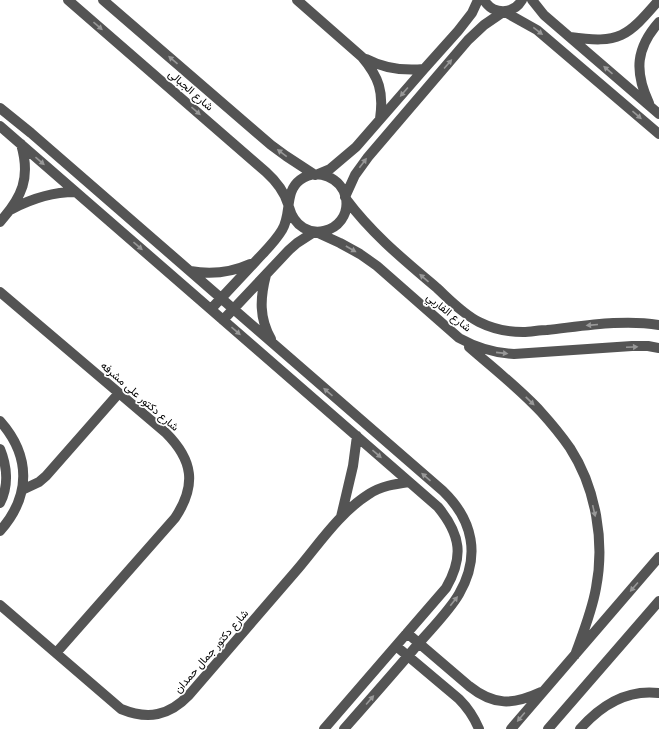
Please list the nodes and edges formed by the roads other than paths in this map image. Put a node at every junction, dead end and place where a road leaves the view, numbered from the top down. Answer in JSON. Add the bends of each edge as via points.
{"nodes":[{"id":1,"x":68,"y":0,"type":"edge"},
{"id":2,"x":103,"y":0,"type":"edge"},
{"id":3,"x":297,"y":0,"type":"edge"},
{"id":4,"x":478,"y":0,"type":"edge"},
{"id":5,"x":484,"y":0,"type":"edge"},
{"id":6,"x":522,"y":0,"type":"edge"},
{"id":7,"x":532,"y":0,"type":"edge"},
{"id":8,"x":659,"y":0,"type":"edge"},
{"id":9,"x":504,"y":12,"type":"junction"},
{"id":10,"x":659,"y":22,"type":"edge"},
{"id":11,"x":570,"y":37,"type":"junction"},
{"id":12,"x":362,"y":57,"type":"junction"},
{"id":13,"x":424,"y":69,"type":"junction"},
{"id":14,"x":650,"y":106,"type":"junction"},
{"id":15,"x":0,"y":108,"type":"edge"},
{"id":16,"x":659,"y":114,"type":"edge"},
{"id":17,"x":12,"y":117,"type":"junction"},
{"id":18,"x":380,"y":119,"type":"junction"},
{"id":19,"x":1,"y":127,"type":"edge"},
{"id":20,"x":659,"y":134,"type":"edge"},
{"id":21,"x":21,"y":144,"type":"junction"},
{"id":22,"x":317,"y":174,"type":"junction"},
{"id":23,"x":75,"y":192,"type":"junction"},
{"id":24,"x":346,"y":198,"type":"junction"},
{"id":25,"x":288,"y":206,"type":"junction"},
{"id":26,"x":12,"y":209,"type":"junction"},
{"id":27,"x":0,"y":222,"type":"edge"},
{"id":28,"x":315,"y":232,"type":"junction"},
{"id":29,"x":254,"y":263,"type":"junction"},
{"id":30,"x":189,"y":270,"type":"junction"},
{"id":31,"x":266,"y":273,"type":"junction"},
{"id":32,"x":0,"y":292,"type":"edge"},
{"id":33,"x":221,"y":298,"type":"junction"},
{"id":34,"x":211,"y":309,"type":"junction"},
{"id":35,"x":233,"y":309,"type":"junction"},
{"id":36,"x":223,"y":320,"type":"junction"},
{"id":37,"x":659,"y":325,"type":"edge"},
{"id":38,"x":459,"y":338,"type":"junction"},
{"id":39,"x":274,"y":344,"type":"junction"},
{"id":40,"x":659,"y":348,"type":"edge"},
{"id":41,"x":118,"y":393,"type":"junction"},
{"id":42,"x":0,"y":421,"type":"edge"},
{"id":43,"x":357,"y":436,"type":"junction"},
{"id":44,"x":2,"y":454,"type":"edge"},
{"id":45,"x":20,"y":455,"type":"junction"},
{"id":46,"x":409,"y":482,"type":"junction"},
{"id":47,"x":22,"y":490,"type":"junction"},
{"id":48,"x":443,"y":491,"type":"junction"},
{"id":49,"x":433,"y":502,"type":"junction"},
{"id":50,"x":0,"y":503,"type":"edge"},
{"id":51,"x":341,"y":517,"type":"junction"},
{"id":52,"x":0,"y":530,"type":"edge"},
{"id":53,"x":659,"y":557,"type":"edge"},
{"id":54,"x":659,"y":601,"type":"edge"},
{"id":55,"x":0,"y":605,"type":"edge"},
{"id":56,"x":407,"y":633,"type":"junction"},
{"id":57,"x":419,"y":643,"type":"junction"},
{"id":58,"x":396,"y":646,"type":"junction"},
{"id":59,"x":56,"y":653,"type":"junction"},
{"id":60,"x":575,"y":655,"type":"junction"},
{"id":61,"x":408,"y":656,"type":"junction"},
{"id":62,"x":543,"y":692,"type":"junction"},
{"id":63,"x":659,"y":693,"type":"edge"},
{"id":64,"x":324,"y":729,"type":"edge"},
{"id":65,"x":344,"y":729,"type":"edge"},
{"id":66,"x":479,"y":729,"type":"edge"},
{"id":67,"x":512,"y":729,"type":"edge"},
{"id":68,"x":548,"y":729,"type":"edge"},
{"id":69,"x":580,"y":729,"type":"edge"}],
"edges":[{"from":1,"to":25,"type":"street","name":"شارع الجبالى","one_way":true,"via":[[266,172],[286,196]]},
{"from":22,"to":2,"type":"street","name":"شارع الجبالى","one_way":true,"via":[[272,145]]},
{"from":3,"to":12,"type":"street"},
{"from":4,"to":13,"type":"street","via":[[462,27]]},
{"from":5,"to":9,"type":"street","via":[[491,8]]},
{"from":6,"to":9,"type":"street","via":[[516,8]]},
{"from":7,"to":11,"type":"street","via":[[544,15]]},
{"from":8,"to":11,"type":"street","via":[[637,25],[615,38],[603,40]]},
{"from":9,"to":20,"type":"street","one_way":true,"via":[[537,30]]},
{"from":24,"to":9,"type":"street","one_way":true,"via":[[355,176],[368,157],[468,40],[484,25]]},
{"from":10,"to":14,"type":"street","via":[[648,36],[639,61],[641,88]]},
{"from":14,"to":11,"type":"street","one_way":true},
{"from":12,"to":13,"type":"street","via":[[392,69]]},
{"from":12,"to":18,"type":"street","via":[[371,67],[381,92]]},
{"from":13,"to":18,"type":"street","one_way":true},
{"from":14,"to":16,"type":"street"},
{"from":15,"to":17,"type":"street"},
{"from":17,"to":19,"type":"street"},
{"from":17,"to":30,"type":"street"},
{"from":18,"to":22,"type":"street","via":[[348,155],[330,169]]},
{"from":19,"to":21,"type":"street"},
{"from":21,"to":23,"type":"street","one_way":true},
{"from":21,"to":26,"type":"street","via":[[26,171],[24,184]]},
{"from":22,"to":24,"type":"street","via":[[333,179]]},
{"from":22,"to":25,"type":"street","via":[[301,179],[295,184]]},
{"from":23,"to":26,"type":"street","via":[[45,195]]},
{"from":23,"to":34,"type":"street","one_way":true},
{"from":24,"to":28,"type":"street","via":[[346,208],[339,223],[324,231]]},
{"from":37,"to":24,"type":"street","name":"شارع الفاربي","one_way":true,"via":[[612,324],[508,332],[478,322],[368,227]]},
{"from":25,"to":28,"type":"street","via":[[300,227]]},
{"from":25,"to":29,"type":"street","via":[[287,219],[282,230]]},
{"from":26,"to":27,"type":"street"},
{"from":28,"to":31,"type":"street","via":[[293,246]]},
{"from":28,"to":38,"type":"street","name":"شارع الفاربي","one_way":true,"via":[[340,243],[377,266]]},
{"from":29,"to":30,"type":"street","via":[[215,274]]},
{"from":29,"to":33,"type":"street"},
{"from":30,"to":33,"type":"street"},
{"from":31,"to":35,"type":"street"},
{"from":31,"to":39,"type":"street","via":[[262,288],[262,317],[266,331]]},
{"from":32,"to":41,"type":"street","name":"شارع دكتور على مشرفه"},
{"from":33,"to":34,"type":"street"},
{"from":33,"to":35,"type":"street"},
{"from":34,"to":36,"type":"street"},
{"from":35,"to":36,"type":"street"},
{"from":35,"to":39,"type":"street"},
{"from":36,"to":43,"type":"street","one_way":true},
{"from":38,"to":40,"type":"street","name":"شارع الفاربي","one_way":true,"via":[[485,350],[514,354],[632,346]]},
{"from":38,"to":60,"type":"street","one_way":true,"via":[[545,416],[570,448],[590,492],[596,516],[599,564],[591,611]]},
{"from":48,"to":39,"type":"street","one_way":true},
{"from":41,"to":47,"type":"street","via":[[46,476]]},
{"from":41,"to":59,"type":"street","name":"شارع دكتور على مشرفه","via":[[166,433],[182,452],[189,471],[188,491],[173,522]]},
{"from":42,"to":45,"type":"street","via":[[12,437]]},
{"from":43,"to":46,"type":"street","one_way":true},
{"from":43,"to":51,"type":"street","name":"شارع دكتور جمال حمدان"},
{"from":44,"to":45,"type":"street"},
{"from":44,"to":50,"type":"street","via":[[6,472]]},
{"from":45,"to":47,"type":"street","via":[[23,472]]},
{"from":46,"to":49,"type":"street"},
{"from":46,"to":51,"type":"street","name":"شارع دكتور جمال حمدان","via":[[382,488],[370,494]]},
{"from":47,"to":52,"type":"street","via":[[15,511]]},
{"from":48,"to":49,"type":"street"},
{"from":57,"to":48,"type":"street","one_way":true,"via":[[458,595],[470,569],[471,547],[468,526],[462,513]]},
{"from":49,"to":56,"type":"street","via":[[448,518],[454,530],[457,544],[454,574],[446,588]]},
{"from":51,"to":59,"type":"street","name":"شارع دكتور جمال حمدان","via":[[183,702],[173,709],[153,715],[142,715],[121,709]]},
{"from":53,"to":60,"type":"street","one_way":true},
{"from":54,"to":68,"type":"street"},
{"from":55,"to":59,"type":"street","name":"شارع دكتور جمال حمدان"},
{"from":56,"to":57,"type":"street"},
{"from":56,"to":58,"type":"street"},
{"from":57,"to":61,"type":"street"},
{"from":57,"to":62,"type":"street","via":[[479,694],[490,699],[515,702]]},
{"from":58,"to":61,"type":"street"},
{"from":58,"to":64,"type":"street"},
{"from":60,"to":62,"type":"street"},
{"from":65,"to":61,"type":"street","one_way":true},
{"from":61,"to":66,"type":"street","via":[[468,708]]},
{"from":62,"to":67,"type":"street","one_way":true},
{"from":63,"to":69,"type":"street","via":[[639,693],[621,697],[591,716]]}]}
